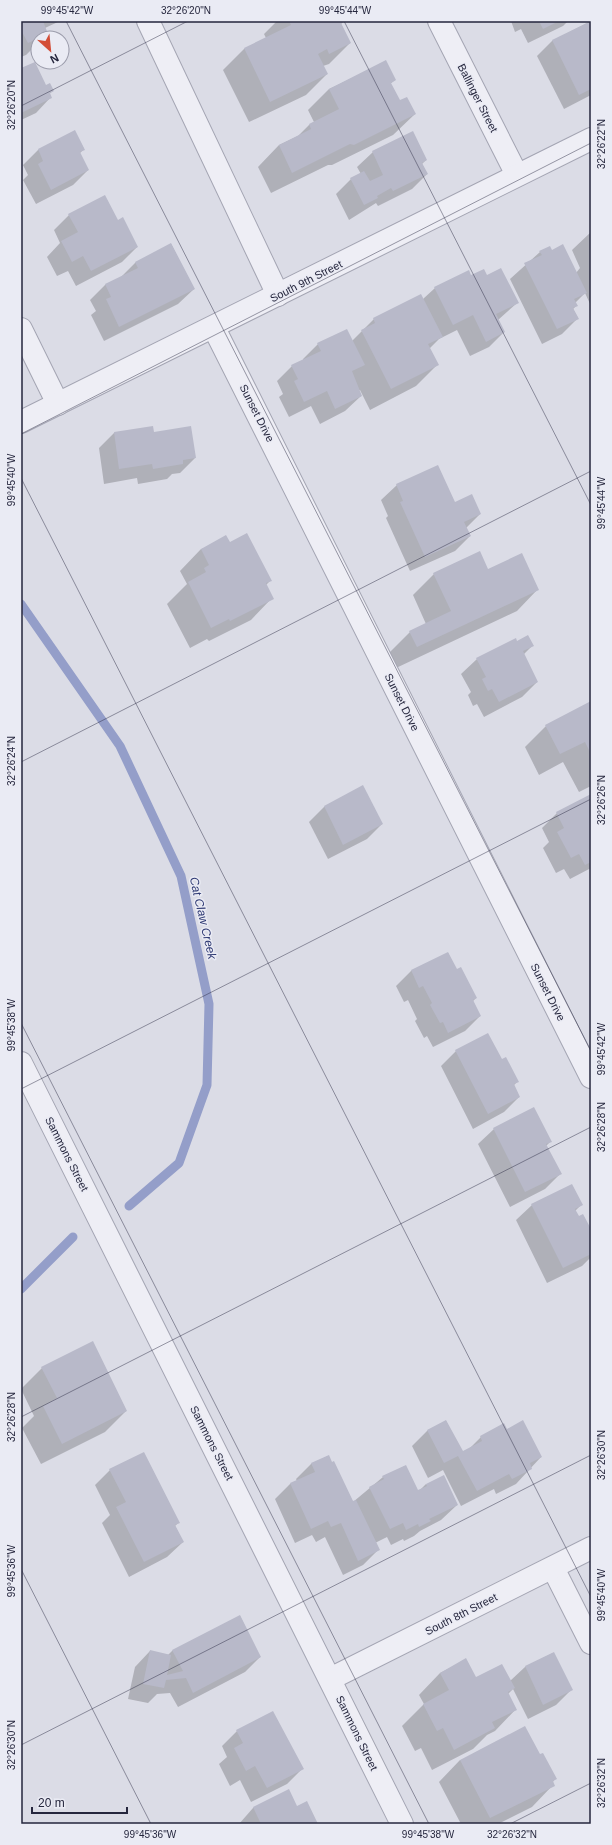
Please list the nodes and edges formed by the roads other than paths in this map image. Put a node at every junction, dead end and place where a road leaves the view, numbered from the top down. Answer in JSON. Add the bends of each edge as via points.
{"nodes":[{"id":1,"x":148,"y":21,"type":"edge"},
{"id":2,"x":439,"y":21,"type":"edge"},
{"id":3,"x":591,"y":139,"type":"edge"},
{"id":4,"x":517,"y":175,"type":"junction"},
{"id":5,"x":278,"y":295,"type":"junction"},
{"id":6,"x":214,"y":328,"type":"junction"},
{"id":7,"x":21,"y":329,"type":"edge"},
{"id":8,"x":58,"y":404,"type":"junction"},
{"id":9,"x":21,"y":422,"type":"edge"},
{"id":10,"x":21,"y":1063,"type":"edge"},
{"id":11,"x":591,"y":1077,"type":"edge"},
{"id":12,"x":591,"y":1548,"type":"edge"},
{"id":13,"x":553,"y":1568,"type":"junction"},
{"id":14,"x":591,"y":1643,"type":"edge"},
{"id":15,"x":330,"y":1679,"type":"junction"},
{"id":16,"x":402,"y":1824,"type":"edge"}],
"edges":[{"from":1,"to":5,"type":"street"},
{"from":2,"to":4,"type":"street","name":"Ballinger Street"},
{"from":3,"to":4,"type":"street","name":"South 9th Street"},
{"from":4,"to":5,"type":"street","name":"South 9th Street"},
{"from":5,"to":6,"type":"street","name":"South 9th Street"},
{"from":6,"to":8,"type":"street","name":"South 9th Street"},
{"from":6,"to":11,"type":"street","name":"Sunset Drive"},
{"from":7,"to":8,"type":"street"},
{"from":8,"to":9,"type":"street","name":"South 9th Street"},
{"from":10,"to":15,"type":"street","name":"Sammons Street"},
{"from":12,"to":13,"type":"street","name":"South 8th Street"},
{"from":13,"to":14,"type":"street"},
{"from":13,"to":15,"type":"street","name":"South 8th Street"},
{"from":15,"to":16,"type":"street","name":"Sammons Street"}]}
